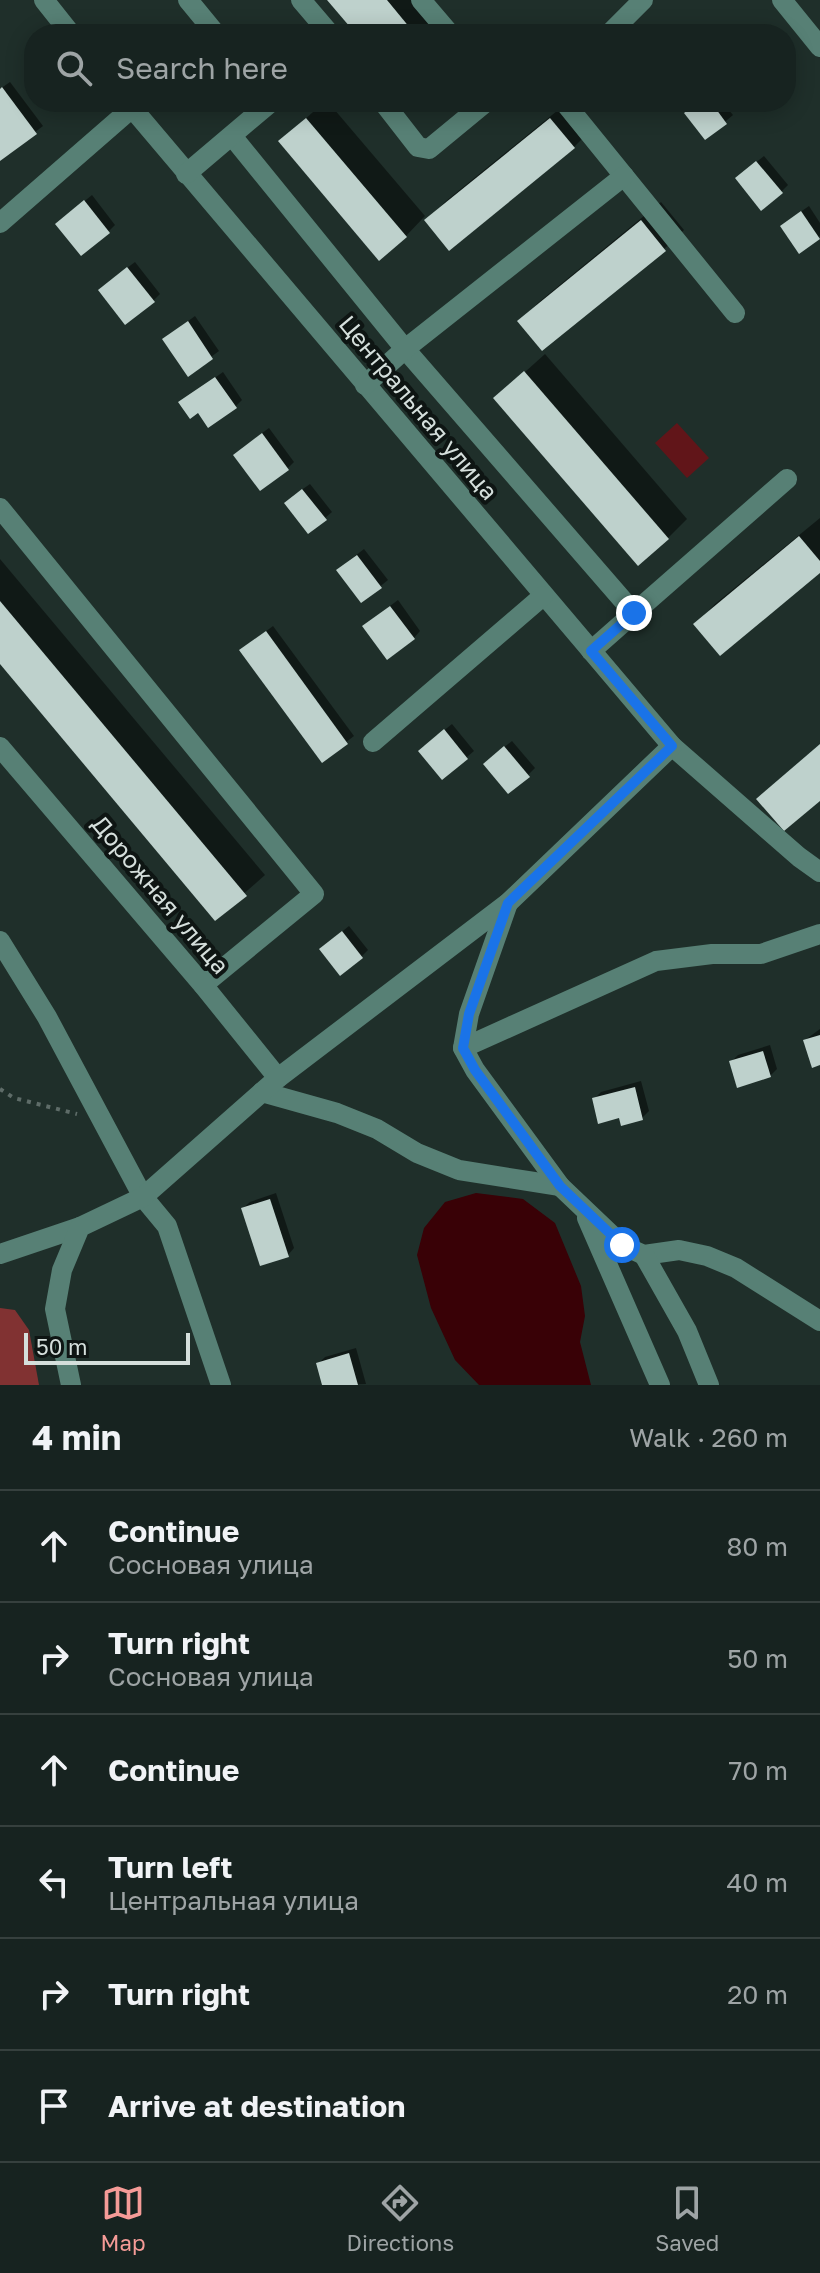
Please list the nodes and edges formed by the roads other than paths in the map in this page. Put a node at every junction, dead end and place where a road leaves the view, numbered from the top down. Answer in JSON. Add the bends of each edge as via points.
{"nodes":[{"id":1,"x":44,"y":0,"type":"edge"},
{"id":2,"x":188,"y":0,"type":"edge"},
{"id":3,"x":301,"y":0,"type":"edge"},
{"id":4,"x":421,"y":0,"type":"edge"},
{"id":5,"x":643,"y":0,"type":"edge"},
{"id":6,"x":782,"y":0,"type":"edge"},
{"id":7,"x":63,"y":24,"type":"edge"},
{"id":8,"x":208,"y":24,"type":"edge"},
{"id":9,"x":321,"y":24,"type":"edge"},
{"id":10,"x":441,"y":24,"type":"edge"},
{"id":11,"x":619,"y":24,"type":"edge"},
{"id":12,"x":820,"y":47,"type":"edge"},
{"id":13,"x":121,"y":112,"type":"edge"},
{"id":14,"x":135,"y":112,"type":"edge"},
{"id":15,"x":246,"y":112,"type":"edge"},
{"id":16,"x":391,"y":112,"type":"edge"},
{"id":17,"x":474,"y":112,"type":"edge"},
{"id":18,"x":572,"y":112,"type":"edge"},
{"id":19,"x":232,"y":136,"type":"junction"},
{"id":20,"x":186,"y":174,"type":"junction"},
{"id":21,"x":624,"y":176,"type":"junction"},
{"id":22,"x":0,"y":223,"type":"edge"},
{"id":23,"x":735,"y":313,"type":"dead end"},
{"id":24,"x":405,"y":349,"type":"junction"},
{"id":25,"x":365,"y":385,"type":"junction"},
{"id":26,"x":787,"y":479,"type":"dead end"},
{"id":27,"x":0,"y":508,"type":"edge"},
{"id":28,"x":543,"y":596,"type":"junction"},
{"id":29,"x":634,"y":613,"type":"junction"},
{"id":30,"x":591,"y":651,"type":"junction"},
{"id":31,"x":373,"y":742,"type":"dead end"},
{"id":32,"x":672,"y":746,"type":"junction"},
{"id":33,"x":0,"y":747,"type":"edge"},
{"id":34,"x":820,"y":872,"type":"edge"},
{"id":35,"x":508,"y":903,"type":"junction"},
{"id":36,"x":820,"y":934,"type":"edge"},
{"id":37,"x":0,"y":941,"type":"edge"},
{"id":38,"x":203,"y":985,"type":"junction"},
{"id":39,"x":463,"y":1048,"type":"junction"},
{"id":40,"x":270,"y":1085,"type":"junction"},
{"id":41,"x":560,"y":1186,"type":"junction"},
{"id":42,"x":143,"y":1197,"type":"junction"},
{"id":43,"x":584,"y":1211,"type":"junction"},
{"id":44,"x":80,"y":1227,"type":"junction"},
{"id":45,"x":0,"y":1254,"type":"edge"},
{"id":46,"x":644,"y":1255,"type":"junction"},
{"id":47,"x":820,"y":1321,"type":"edge"},
{"id":48,"x":71,"y":1385,"type":"edge"},
{"id":49,"x":221,"y":1385,"type":"edge"},
{"id":50,"x":660,"y":1385,"type":"edge"},
{"id":51,"x":709,"y":1385,"type":"edge"}],
"edges":[{"from":1,"to":7,"type":"street"},
{"from":2,"to":8,"type":"street"},
{"from":3,"to":9,"type":"street"},
{"from":4,"to":10,"type":"street"},
{"from":5,"to":11,"type":"street"},
{"from":6,"to":12,"type":"street"},
{"from":13,"to":22,"type":"street"},
{"from":14,"to":20,"type":"street","name":"Центральная улица"},
{"from":15,"to":19,"type":"street"},
{"from":16,"to":17,"type":"street","via":[[418,147],[429,149]]},
{"from":18,"to":21,"type":"street"},
{"from":19,"to":20,"type":"street"},
{"from":19,"to":24,"type":"street"},
{"from":20,"to":25,"type":"street","name":"Центральная улица"},
{"from":21,"to":23,"type":"street"},
{"from":21,"to":24,"type":"street"},
{"from":24,"to":25,"type":"street"},
{"from":24,"to":29,"type":"street"},
{"from":25,"to":28,"type":"street","name":"Центральная улица"},
{"from":26,"to":29,"type":"street"},
{"from":27,"to":38,"type":"street","via":[[314,894]]},
{"from":28,"to":30,"type":"street","name":"Центральная улица"},
{"from":28,"to":31,"type":"street"},
{"from":29,"to":30,"type":"street"},
{"from":30,"to":32,"type":"street","name":"Центральная улица"},
{"from":32,"to":34,"type":"street","name":"Центральная улица"},
{"from":32,"to":35,"type":"street"},
{"from":33,"to":38,"type":"street","name":"Дорожная улица"},
{"from":35,"to":39,"type":"street","via":[[469,1014]]},
{"from":35,"to":40,"type":"street"},
{"from":36,"to":39,"type":"street","via":[[761,954],[656,961]]},
{"from":37,"to":42,"type":"street"},
{"from":38,"to":40,"type":"street","name":"Дорожная улица"},
{"from":39,"to":41,"type":"street"},
{"from":40,"to":41,"type":"street","via":[[459,1170]]},
{"from":40,"to":42,"type":"street"},
{"from":41,"to":43,"type":"street"},
{"from":42,"to":44,"type":"street"},
{"from":42,"to":49,"type":"street","via":[[167,1226]]},
{"from":43,"to":46,"type":"street","via":[[622,1245]]},
{"from":43,"to":50,"type":"street"},
{"from":44,"to":45,"type":"street"},
{"from":44,"to":48,"type":"street","via":[[62,1270],[55,1309]]},
{"from":46,"to":47,"type":"street","via":[[679,1250],[707,1256],[736,1268]]},
{"from":46,"to":51,"type":"street","via":[[687,1331]]}]}
